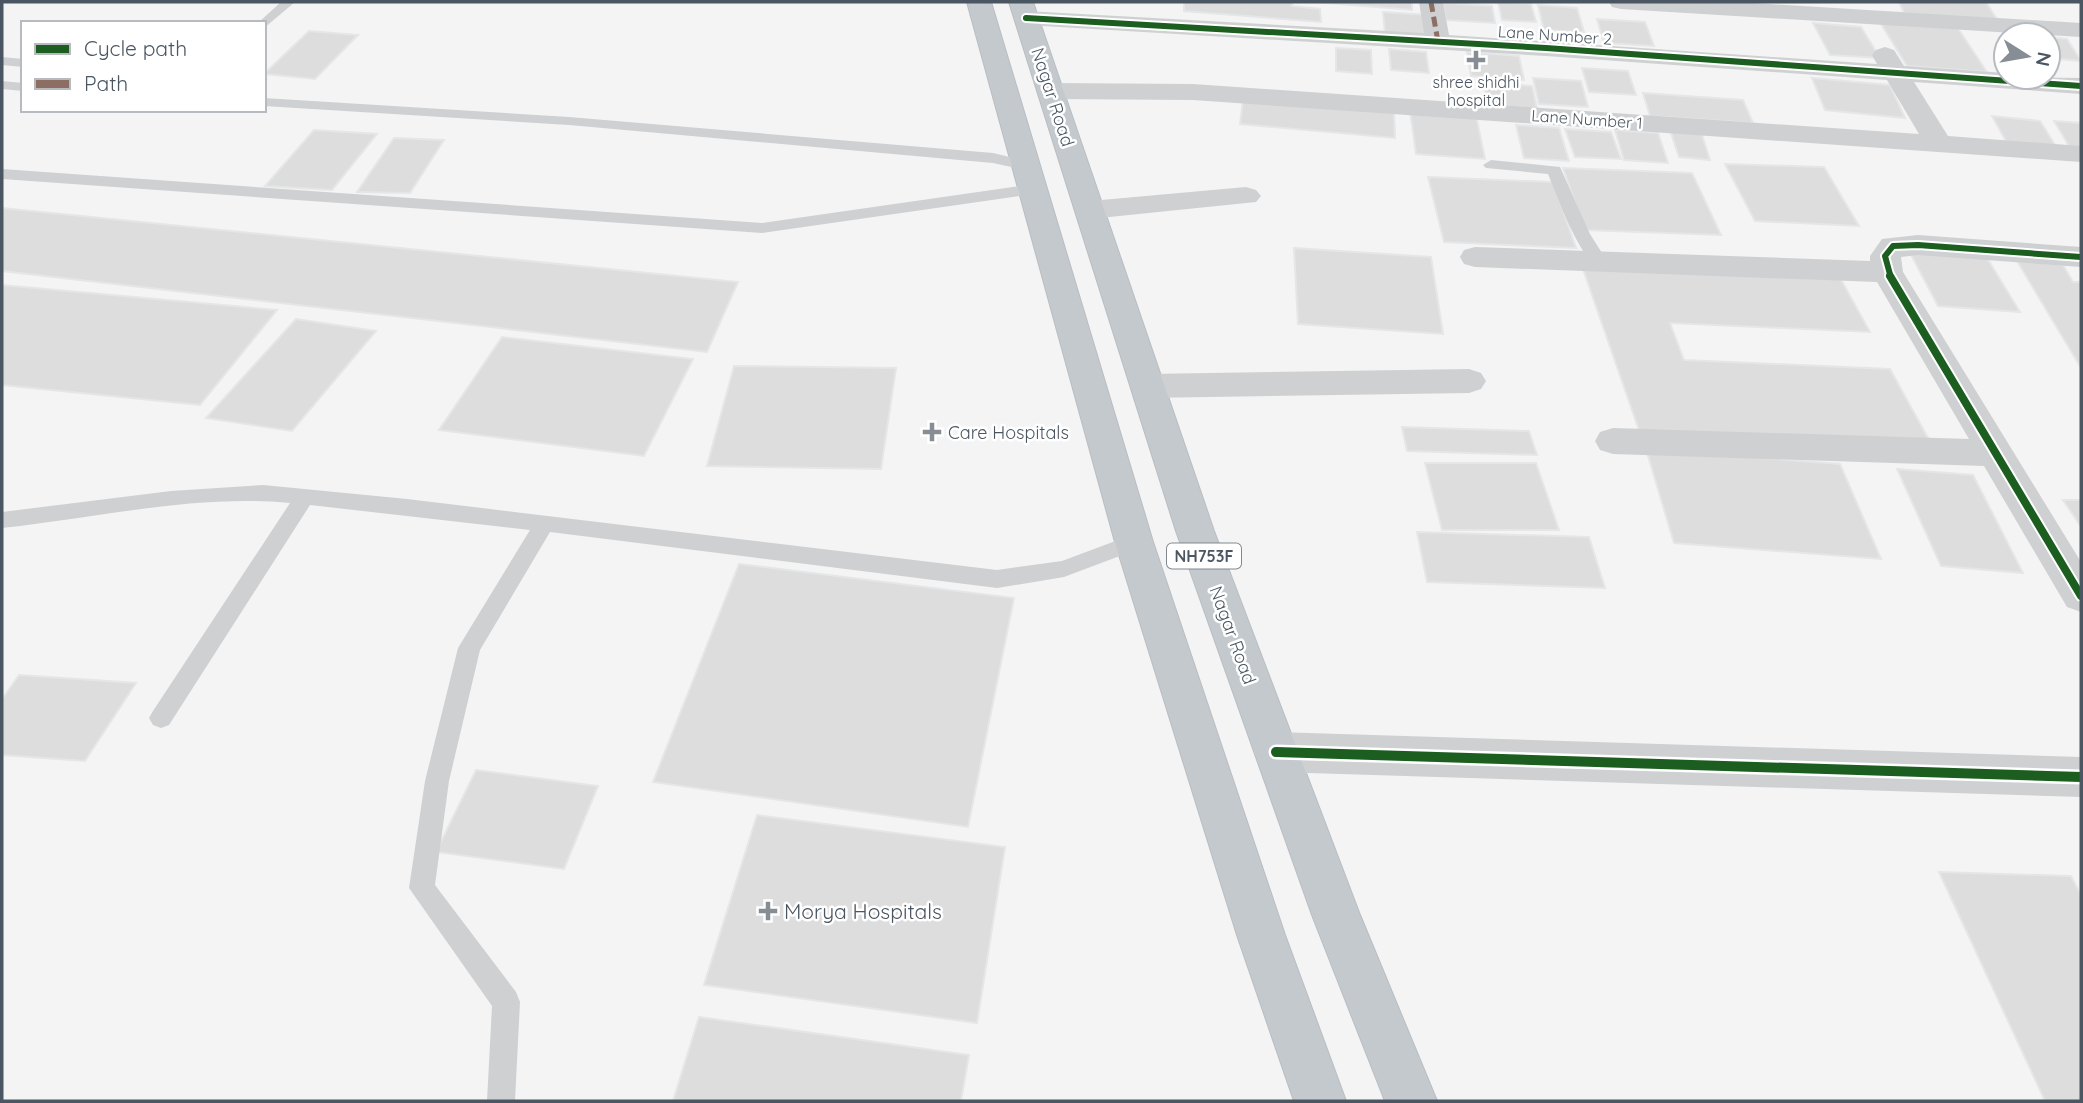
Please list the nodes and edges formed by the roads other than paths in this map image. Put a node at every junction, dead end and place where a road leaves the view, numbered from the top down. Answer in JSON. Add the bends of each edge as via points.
{"nodes":[{"id":1,"x":288,"y":2,"type":"edge"},
{"id":2,"x":979,"y":2,"type":"edge"},
{"id":3,"x":1432,"y":2,"type":"edge"},
{"id":4,"x":1620,"y":2,"type":"edge"},
{"id":5,"x":1858,"y":9,"type":"edge"},
{"id":6,"x":1024,"y":10,"type":"edge"},
{"id":7,"x":266,"y":22,"type":"edge"},
{"id":8,"x":2081,"y":30,"type":"edge"},
{"id":9,"x":1438,"y":42,"type":"junction"},
{"id":10,"x":2,"y":61,"type":"edge"},
{"id":11,"x":21,"y":63,"type":"edge"},
{"id":12,"x":1895,"y":72,"type":"junction"},
{"id":13,"x":2,"y":85,"type":"edge"},
{"id":14,"x":2081,"y":86,"type":"edge"},
{"id":15,"x":21,"y":87,"type":"edge"},
{"id":16,"x":1051,"y":90,"type":"junction"},
{"id":17,"x":266,"y":102,"type":"edge"},
{"id":18,"x":1938,"y":143,"type":"junction"},
{"id":19,"x":2081,"y":153,"type":"edge"},
{"id":20,"x":1490,"y":165,"type":"dead end"},
{"id":21,"x":2,"y":174,"type":"edge"},
{"id":22,"x":1029,"y":177,"type":"junction"},
{"id":23,"x":1246,"y":196,"type":"dead end"},
{"id":24,"x":1090,"y":210,"type":"junction"},
{"id":25,"x":1475,"y":257,"type":"dead end"},
{"id":26,"x":2081,"y":257,"type":"edge"},
{"id":27,"x":1599,"y":261,"type":"junction"},
{"id":28,"x":1887,"y":272,"type":"junction"},
{"id":29,"x":1469,"y":381,"type":"dead end"},
{"id":30,"x":1147,"y":386,"type":"junction"},
{"id":31,"x":1613,"y":441,"type":"dead end"},
{"id":32,"x":1996,"y":453,"type":"junction"},
{"id":33,"x":305,"y":497,"type":"junction"},
{"id":34,"x":2,"y":520,"type":"edge"},
{"id":35,"x":544,"y":524,"type":"junction"},
{"id":36,"x":1134,"y":542,"type":"junction"},
{"id":37,"x":2081,"y":596,"type":"edge"},
{"id":38,"x":161,"y":718,"type":"dead end"},
{"id":39,"x":1276,"y":752,"type":"junction"},
{"id":40,"x":2081,"y":777,"type":"edge"},
{"id":41,"x":501,"y":1101,"type":"edge"},
{"id":42,"x":1320,"y":1101,"type":"edge"},
{"id":43,"x":1411,"y":1101,"type":"edge"}],
"edges":[{"from":1,"to":7,"type":"lane"},
{"from":2,"to":22,"type":"highway","number":"NH753F"},
{"from":3,"to":9,"type":"street"},
{"from":4,"to":5,"type":"street"},
{"from":5,"to":8,"type":"street"},
{"from":5,"to":12,"type":"street"},
{"from":6,"to":9,"type":"street","name":"Lane Number 2"},
{"from":6,"to":16,"type":"highway","name":"Nagar Road","number":"NH753F"},
{"from":9,"to":12,"type":"street","name":"Lane Number 2"},
{"from":10,"to":11,"type":"lane"},
{"from":12,"to":14,"type":"street","name":"Lane Number 2"},
{"from":12,"to":18,"type":"street"},
{"from":13,"to":15,"type":"lane"},
{"from":16,"to":18,"type":"street","name":"Lane Number 1","via":[[1193,92]]},
{"from":16,"to":24,"type":"highway","name":"Nagar Road","number":"NH753F"},
{"from":17,"to":22,"type":"lane","via":[[569,121],[993,158]]},
{"from":18,"to":19,"type":"street","name":"Lane Number 1"},
{"from":20,"to":27,"type":"lane","via":[[1554,170]]},
{"from":21,"to":22,"type":"lane","via":[[762,228]]},
{"from":22,"to":36,"type":"highway","number":"NH753F"},
{"from":23,"to":24,"type":"street"},
{"from":24,"to":30,"type":"highway","name":"Nagar Road","number":"NH753F"},
{"from":25,"to":27,"type":"street"},
{"from":26,"to":28,"type":"street","via":[[1893,246],[1885,256]]},
{"from":27,"to":28,"type":"street"},
{"from":28,"to":32,"type":"street"},
{"from":29,"to":30,"type":"street"},
{"from":30,"to":39,"type":"highway","name":"Nagar Road","number":"NH753F"},
{"from":31,"to":32,"type":"street"},
{"from":32,"to":37,"type":"street"},
{"from":33,"to":34,"type":"lane","via":[[263,493],[172,499]]},
{"from":33,"to":35,"type":"lane"},
{"from":33,"to":38,"type":"lane"},
{"from":35,"to":36,"type":"lane","via":[[997,579],[1064,569]]},
{"from":35,"to":41,"type":"lane","via":[[469,648],[438,781],[422,888],[506,1002]]},
{"from":36,"to":42,"type":"highway","number":"NH753F"},
{"from":39,"to":40,"type":"street"},
{"from":39,"to":43,"type":"highway","name":"Nagar Road","number":"NH753F"}]}
